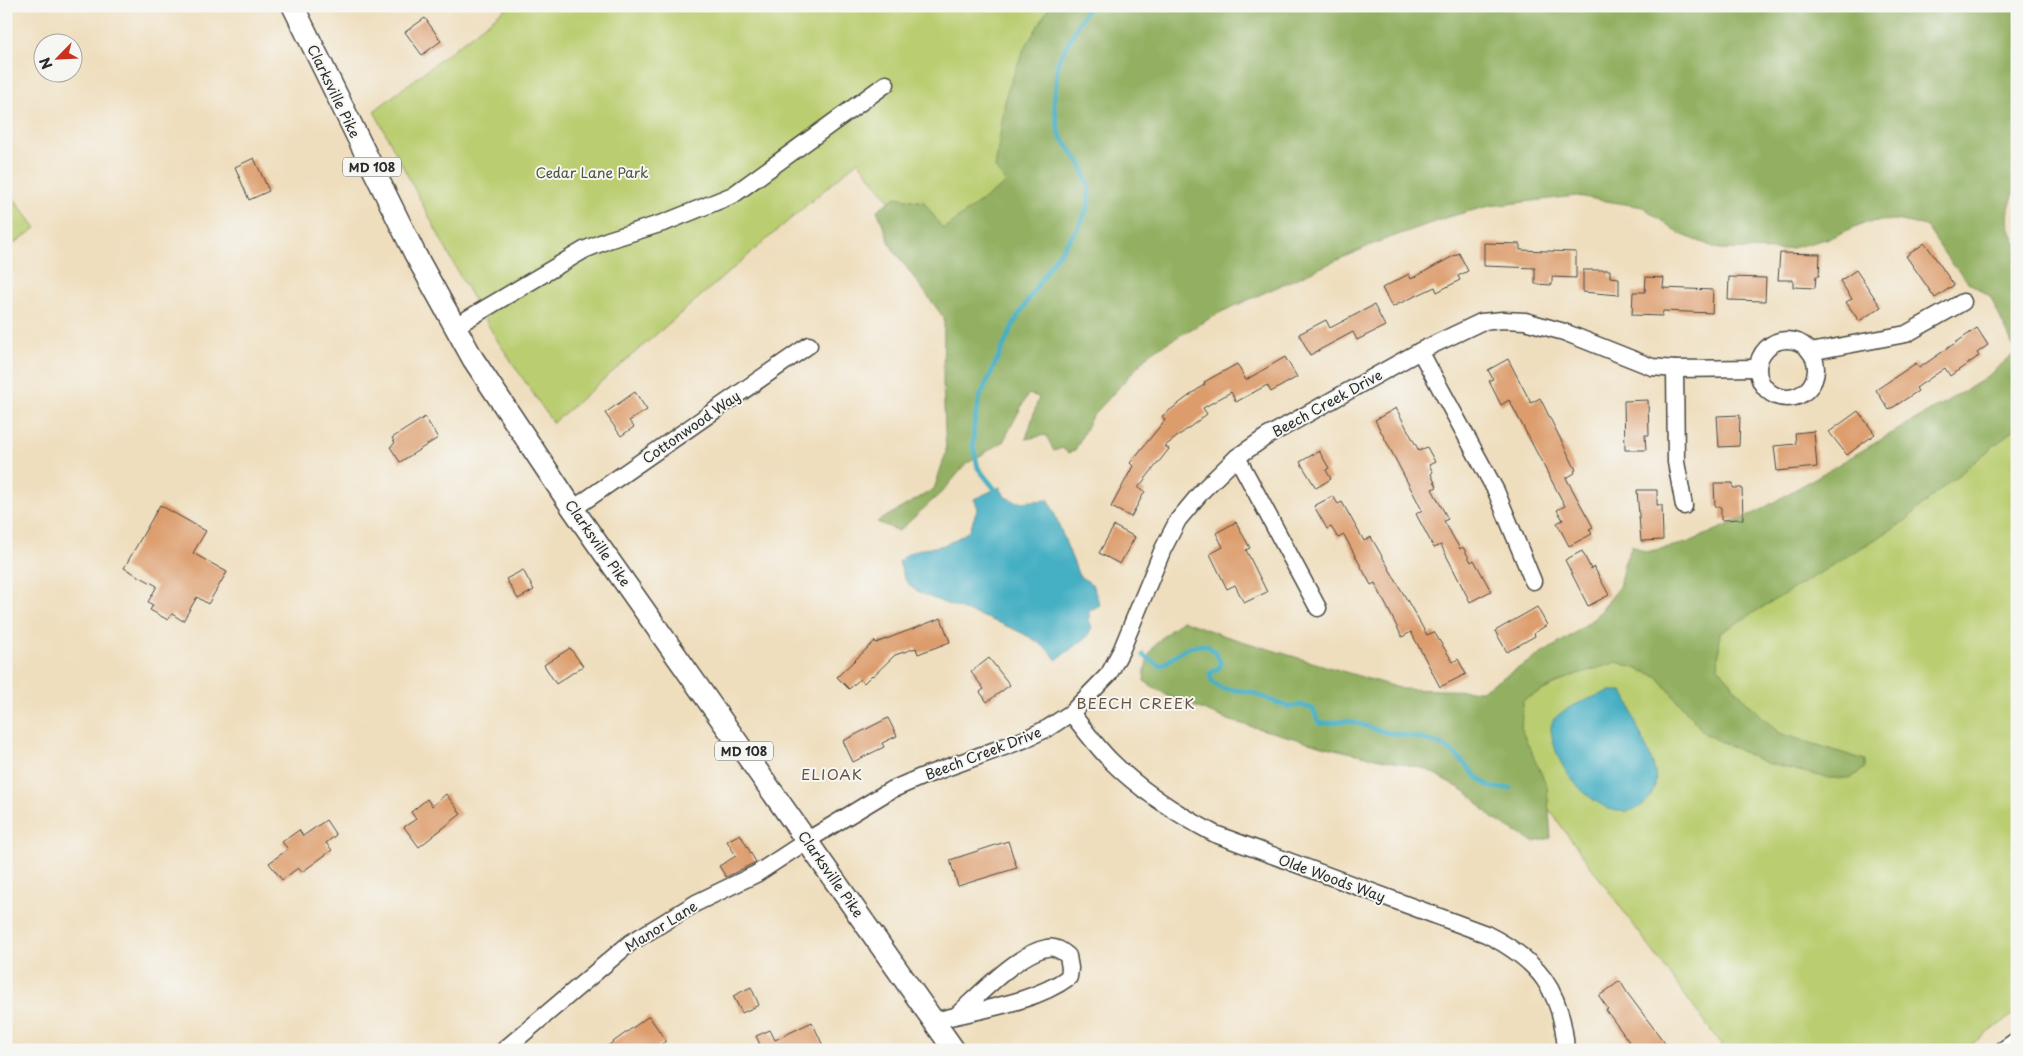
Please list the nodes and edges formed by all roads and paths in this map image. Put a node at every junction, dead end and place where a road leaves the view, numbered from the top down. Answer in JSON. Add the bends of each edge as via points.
{"nodes":[{"id":1,"x":292,"y":6,"type":"edge"},
{"id":2,"x":886,"y":84,"type":"dead end"},
{"id":3,"x":1963,"y":302,"type":"dead end"},
{"id":4,"x":454,"y":327,"type":"junction"},
{"id":5,"x":809,"y":345,"type":"dead end"},
{"id":6,"x":1420,"y":351,"type":"junction"},
{"id":7,"x":1810,"y":352,"type":"junction"},
{"id":8,"x":1757,"y":368,"type":"junction"},
{"id":9,"x":1675,"y":369,"type":"junction"},
{"id":10,"x":1237,"y":457,"type":"junction"},
{"id":11,"x":1684,"y":506,"type":"dead end"},
{"id":12,"x":573,"y":509,"type":"junction"},
{"id":13,"x":1533,"y":581,"type":"dead end"},
{"id":14,"x":1318,"y":608,"type":"dead end"},
{"id":15,"x":1071,"y":713,"type":"junction"},
{"id":16,"x":808,"y":840,"type":"junction"},
{"id":17,"x":957,"y":1015,"type":"junction"},
{"id":18,"x":934,"y":1021,"type":"junction"},
{"id":19,"x":2017,"y":1040,"type":"edge"},
{"id":20,"x":504,"y":1050,"type":"edge"},
{"id":21,"x":954,"y":1050,"type":"edge"},
{"id":22,"x":1566,"y":1050,"type":"edge"},
{"id":23,"x":2003,"y":1050,"type":"edge"}],
"edges":[{"from":1,"to":4,"type":"main road","name":"Clarksville Pike","number":"MD 108"},
{"from":2,"to":4,"type":"street","via":[[732,195],[584,250]]},
{"from":3,"to":7,"type":"street","via":[[1906,334]]},
{"from":4,"to":12,"type":"main road","name":"Clarksville Pike","number":"MD 108"},
{"from":5,"to":12,"type":"street","name":"Cottonwood Way"},
{"from":6,"to":9,"type":"street","name":"Beech Creek Drive","via":[[1481,322],[1525,320],[1652,367]]},
{"from":6,"to":10,"type":"street","name":"Beech Creek Drive","via":[[1266,437]]},
{"from":6,"to":13,"type":"street","via":[[1496,491]]},
{"from":7,"to":8,"type":"street","via":[[1798,342],[1779,340],[1764,350]]},
{"from":7,"to":8,"type":"street","via":[[1815,363],[1813,382],[1799,395],[1789,398],[1770,393],[1763,386]]},
{"from":8,"to":9,"type":"street","name":"Beech Creek Drive"},
{"from":9,"to":11,"type":"street","via":[[1676,462]]},
{"from":10,"to":14,"type":"street"},
{"from":10,"to":15,"type":"street","name":"Beech Creek Drive","via":[[1178,520],[1150,575],[1109,674]]},
{"from":12,"to":16,"type":"main road","name":"Clarksville Pike","number":"MD 108"},
{"from":15,"to":16,"type":"street","name":"Beech Creek Drive","via":[[1023,740],[888,791]]},
{"from":15,"to":22,"type":"street","name":"Olde Woods Way","via":[[1110,760],[1134,782],[1185,818],[1215,834],[1512,947],[1547,980],[1558,1006]]},
{"from":16,"to":18,"type":"main road","name":"Clarksville Pike","number":"MD 108"},
{"from":16,"to":20,"type":"street","name":"Manor Lane","via":[[756,874],[696,903],[630,943]]},
{"from":17,"to":17,"type":"street","via":[[1036,995],[1058,986],[1069,977],[1068,956],[1059,949],[1047,948],[1012,965]]},
{"from":17,"to":18,"type":"street"},
{"from":18,"to":21,"type":"main road","name":"Clarksville Pike","number":"MD 108"},
{"from":19,"to":23,"type":"street"}]}
